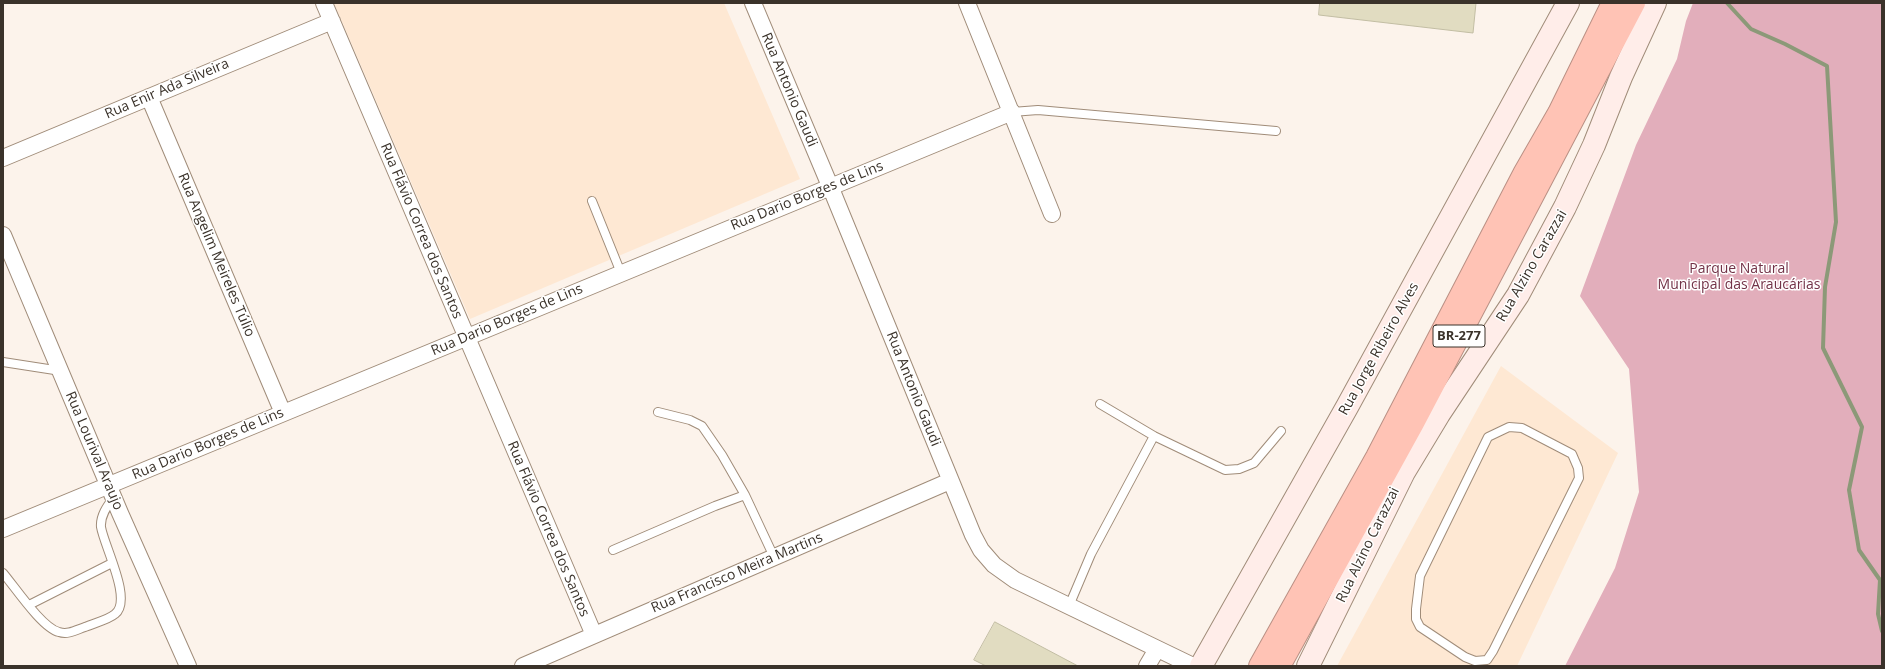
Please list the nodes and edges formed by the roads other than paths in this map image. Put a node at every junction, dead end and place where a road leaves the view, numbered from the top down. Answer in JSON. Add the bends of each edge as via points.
{"nodes":[{"id":1,"x":324,"y":3,"type":"edge"},
{"id":2,"x":753,"y":3,"type":"edge"},
{"id":3,"x":966,"y":3,"type":"edge"},
{"id":4,"x":1555,"y":3,"type":"edge"},
{"id":5,"x":1568,"y":3,"type":"edge"},
{"id":6,"x":1613,"y":3,"type":"edge"},
{"id":7,"x":1634,"y":3,"type":"edge"},
{"id":8,"x":1655,"y":3,"type":"edge"},
{"id":9,"x":332,"y":21,"type":"junction"},
{"id":10,"x":1554,"y":30,"type":"junction"},
{"id":11,"x":149,"y":97,"type":"junction"},
{"id":12,"x":1012,"y":112,"type":"junction"},
{"id":13,"x":1276,"y":131,"type":"dead end"},
{"id":14,"x":3,"y":158,"type":"edge"},
{"id":15,"x":830,"y":186,"type":"junction"},
{"id":16,"x":592,"y":201,"type":"dead end"},
{"id":17,"x":1052,"y":214,"type":"dead end"},
{"id":18,"x":3,"y":235,"type":"edge"},
{"id":19,"x":621,"y":273,"type":"junction"},
{"id":20,"x":466,"y":337,"type":"junction"},
{"id":21,"x":3,"y":362,"type":"edge"},
{"id":22,"x":60,"y":372,"type":"junction"},
{"id":23,"x":1100,"y":404,"type":"dead end"},
{"id":24,"x":658,"y":412,"type":"dead end"},
{"id":25,"x":283,"y":413,"type":"junction"},
{"id":26,"x":1282,"y":431,"type":"dead end"},
{"id":27,"x":1154,"y":436,"type":"junction"},
{"id":28,"x":1572,"y":454,"type":"joint"},
{"id":29,"x":950,"y":480,"type":"junction"},
{"id":30,"x":111,"y":492,"type":"junction"},
{"id":31,"x":745,"y":494,"type":"junction"},
{"id":32,"x":3,"y":529,"type":"edge"},
{"id":33,"x":613,"y":550,"type":"dead end"},
{"id":34,"x":774,"y":557,"type":"junction"},
{"id":35,"x":112,"y":564,"type":"junction"},
{"id":36,"x":3,"y":573,"type":"edge"},
{"id":37,"x":29,"y":604,"type":"junction"},
{"id":38,"x":1069,"y":606,"type":"junction"},
{"id":39,"x":594,"y":635,"type":"junction"},
{"id":40,"x":1157,"y":649,"type":"junction"},
{"id":41,"x":188,"y":666,"type":"edge"},
{"id":42,"x":523,"y":666,"type":"edge"},
{"id":43,"x":1147,"y":666,"type":"edge"},
{"id":44,"x":1193,"y":666,"type":"edge"},
{"id":45,"x":1201,"y":666,"type":"edge"},
{"id":46,"x":1260,"y":666,"type":"edge"},
{"id":47,"x":1279,"y":666,"type":"edge"},
{"id":48,"x":1308,"y":666,"type":"edge"}],
"edges":[{"from":1,"to":9,"type":"street","name":"Rua Flávio Correa dos Santos"},
{"from":2,"to":15,"type":"street","name":"Rua Antonio Gaudi"},
{"from":3,"to":12,"type":"street"},
{"from":4,"to":10,"type":"main road"},
{"from":5,"to":10,"type":"main road","name":"Rua Jorge Ribeiro Alves"},
{"from":6,"to":46,"type":"highway","number":"BR-277","via":[[1559,113],[1524,174],[1377,457]]},
{"from":7,"to":47,"type":"highway","number":"BR-277","via":[[1413,423]]},
{"from":8,"to":48,"type":"main road","name":"Rua Alzino Carazzai","via":[[1565,207],[1518,295],[1404,472]]},
{"from":9,"to":11,"type":"street","name":"Rua Enir Ada Silveira"},
{"from":9,"to":20,"type":"street","name":"Rua Flávio Correa dos Santos"},
{"from":10,"to":45,"type":"main road","name":"Rua Jorge Ribeiro Alves"},
{"from":11,"to":14,"type":"street","name":"Rua Enir Ada Silveira"},
{"from":11,"to":25,"type":"street","name":"Rua Angelim Meireles Túlio"},
{"from":12,"to":13,"type":"lane","via":[[1045,110]]},
{"from":12,"to":15,"type":"street","name":"Rua Dario Borges de Lins"},
{"from":12,"to":17,"type":"street"},
{"from":15,"to":19,"type":"street","name":"Rua Dario Borges de Lins"},
{"from":15,"to":29,"type":"street","name":"Rua Antonio Gaudi"},
{"from":16,"to":19,"type":"lane"},
{"from":18,"to":22,"type":"street","name":"Rua Lourival Araujo"},
{"from":19,"to":20,"type":"street","name":"Rua Dario Borges de Lins"},
{"from":20,"to":25,"type":"street","name":"Rua Dario Borges de Lins"},
{"from":20,"to":39,"type":"street","name":"Rua Flávio Correa dos Santos"},
{"from":21,"to":22,"type":"lane"},
{"from":22,"to":30,"type":"street","name":"Rua Lourival Araujo"},
{"from":23,"to":27,"type":"lane"},
{"from":24,"to":31,"type":"lane","via":[[690,420],[702,426]]},
{"from":25,"to":30,"type":"street","name":"Rua Dario Borges de Lins"},
{"from":26,"to":27,"type":"lane","via":[[1254,463],[1239,469],[1226,470]]},
{"from":27,"to":38,"type":"lane","via":[[1091,554]]},
{"from":28,"to":28,"type":"lane","via":[[1522,428],[1509,427],[1488,436],[1420,576],[1416,609],[1416,619],[1420,627],[1466,657],[1475,661],[1486,660],[1493,651],[1579,478]]},
{"from":29,"to":34,"type":"street","name":"Rua Francisco Meira Martins"},
{"from":29,"to":38,"type":"street","name":"Rua Antonio Gaudi","via":[[978,545],[994,565],[1015,580]]},
{"from":30,"to":32,"type":"street","name":"Rua Dario Borges de Lins"},
{"from":30,"to":35,"type":"lane","via":[[101,527]]},
{"from":30,"to":41,"type":"street","name":"Rua Lourival Araujo"},
{"from":31,"to":33,"type":"lane"},
{"from":31,"to":34,"type":"lane"},
{"from":34,"to":39,"type":"street","name":"Rua Francisco Meira Martins"},
{"from":35,"to":37,"type":"lane"},
{"from":35,"to":37,"type":"lane","via":[[121,599],[120,608],[115,614],[70,633],[58,632],[45,625]]},
{"from":36,"to":37,"type":"lane"},
{"from":38,"to":40,"type":"street","name":"Rua Antonio Gaudi"},
{"from":39,"to":42,"type":"street","name":"Rua Francisco Meira Martins"},
{"from":40,"to":43,"type":"street"},
{"from":40,"to":44,"type":"street","name":"Rua Antonio Gaudi"}]}
